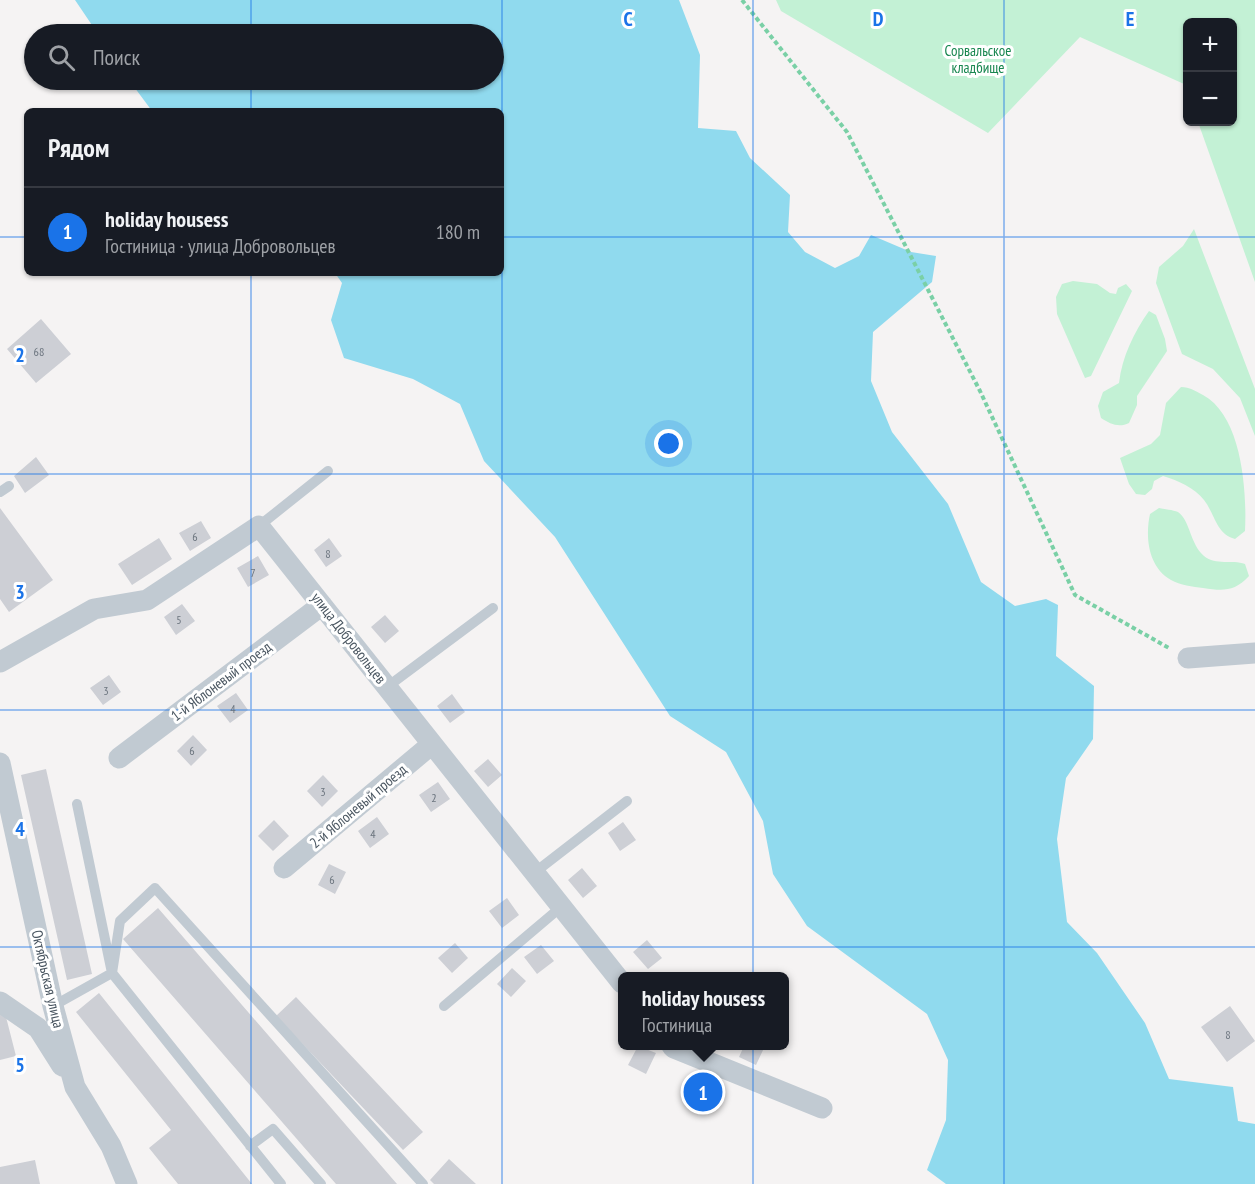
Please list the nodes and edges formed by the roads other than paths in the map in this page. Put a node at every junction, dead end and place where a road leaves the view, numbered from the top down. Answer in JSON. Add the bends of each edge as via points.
{"nodes":[{"id":1,"x":328,"y":471,"type":"dead end"},
{"id":2,"x":260,"y":526,"type":"junction"},
{"id":3,"x":322,"y":605,"type":"junction"},
{"id":4,"x":493,"y":608,"type":"dead end"},
{"id":5,"x":1255,"y":653,"type":"edge"},
{"id":6,"x":1188,"y":658,"type":"road end"},
{"id":7,"x":0,"y":662,"type":"edge"},
{"id":8,"x":387,"y":687,"type":"junction"},
{"id":9,"x":432,"y":744,"type":"junction"},
{"id":10,"x":119,"y":758,"type":"dead end"},
{"id":11,"x":0,"y":763,"type":"edge"},
{"id":12,"x":627,"y":801,"type":"dead end"},
{"id":13,"x":78,"y":804,"type":"dead end"},
{"id":14,"x":284,"y":867,"type":"dead end"},
{"id":15,"x":534,"y":873,"type":"junction"},
{"id":16,"x":561,"y":906,"type":"junction"},
{"id":17,"x":112,"y":973,"type":"junction"},
{"id":18,"x":618,"y":978,"type":"edge"},
{"id":19,"x":0,"y":1002,"type":"edge"},
{"id":20,"x":53,"y":1005,"type":"junction"},
{"id":21,"x":444,"y":1006,"type":"dead end"},
{"id":22,"x":679,"y":1050,"type":"edge"},
{"id":23,"x":75,"y":1087,"type":"junction"},
{"id":24,"x":822,"y":1108,"type":"dead end"},
{"id":25,"x":250,"y":1146,"type":"junction"},
{"id":26,"x":128,"y":1184,"type":"edge"},
{"id":27,"x":281,"y":1184,"type":"edge"},
{"id":28,"x":321,"y":1184,"type":"edge"},
{"id":29,"x":423,"y":1184,"type":"edge"}],
"edges":[{"from":1,"to":2,"type":"lane"},
{"from":2,"to":3,"type":"street","name":"улица Добровольцев"},
{"from":2,"to":7,"type":"street","via":[[147,600],[94,609]]},
{"from":3,"to":8,"type":"street","name":"улица Добровольцев"},
{"from":3,"to":10,"type":"street","name":"1-й Яблоневый проезд"},
{"from":4,"to":8,"type":"lane"},
{"from":5,"to":6,"type":"street"},
{"from":8,"to":9,"type":"street","name":"улица Добровольцев"},
{"from":9,"to":14,"type":"street","name":"2-й Яблоневый проезд"},
{"from":9,"to":15,"type":"street","name":"улица Добровольцев"},
{"from":11,"to":20,"type":"street","name":"Октябрьская улица"},
{"from":12,"to":15,"type":"lane"},
{"from":13,"to":17,"type":"lane"},
{"from":15,"to":16,"type":"street","name":"улица Добровольцев"},
{"from":16,"to":18,"type":"street","name":"улица Добровольцев"},
{"from":16,"to":21,"type":"lane"},
{"from":17,"to":20,"type":"lane"},
{"from":17,"to":25,"type":"lane"},
{"from":17,"to":29,"type":"lane","via":[[120,921],[155,888]]},
{"from":19,"to":23,"type":"street","via":[[38,1028]]},
{"from":20,"to":23,"type":"street","name":"Октябрьская улица"},
{"from":22,"to":24,"type":"street"},
{"from":23,"to":26,"type":"street","name":"Октябрьская улица","via":[[111,1146]]},
{"from":25,"to":27,"type":"lane"},
{"from":25,"to":28,"type":"lane","via":[[273,1129]]}]}
